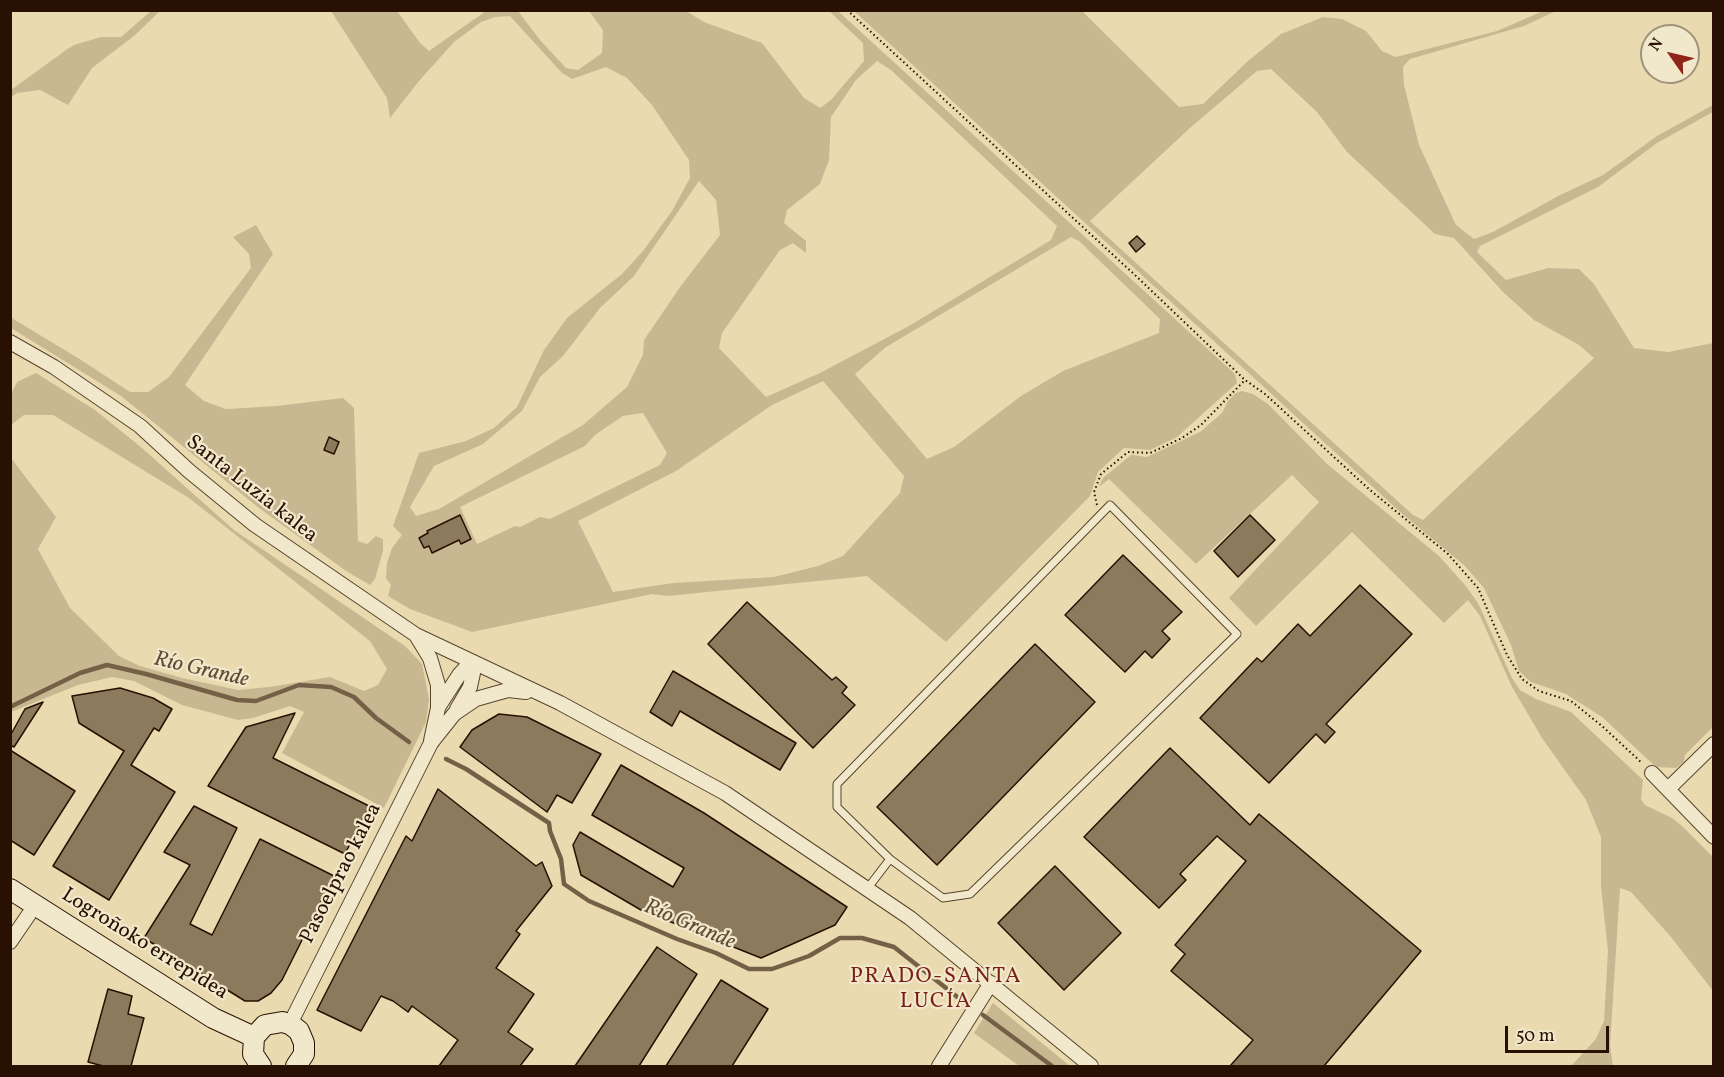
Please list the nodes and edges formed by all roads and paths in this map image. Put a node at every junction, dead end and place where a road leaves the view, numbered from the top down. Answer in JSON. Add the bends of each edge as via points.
{"nodes":[{"id":1,"x":847,"y":10,"type":"edge"},
{"id":2,"x":10,"y":342,"type":"edge"},
{"id":3,"x":1245,"y":380,"type":"junction"},
{"id":4,"x":1098,"y":517,"type":"junction"},
{"id":5,"x":416,"y":635,"type":"junction"},
{"id":6,"x":471,"y":662,"type":"junction"},
{"id":7,"x":538,"y":694,"type":"junction"},
{"id":8,"x":438,"y":708,"type":"junction"},
{"id":9,"x":454,"y":714,"type":"junction"},
{"id":10,"x":431,"y":743,"type":"junction"},
{"id":11,"x":1713,"y":744,"type":"edge"},
{"id":12,"x":1652,"y":773,"type":"joint"},
{"id":13,"x":1668,"y":789,"type":"junction"},
{"id":14,"x":1713,"y":837,"type":"edge"},
{"id":15,"x":890,"y":859,"type":"junction"},
{"id":16,"x":10,"y":889,"type":"edge"},
{"id":17,"x":867,"y":889,"type":"junction"},
{"id":18,"x":36,"y":904,"type":"junction"},
{"id":19,"x":10,"y":942,"type":"edge"},
{"id":20,"x":991,"y":983,"type":"junction"},
{"id":21,"x":290,"y":1024,"type":"junction"},
{"id":22,"x":254,"y":1037,"type":"junction"},
{"id":23,"x":261,"y":1066,"type":"edge"},
{"id":24,"x":298,"y":1066,"type":"edge"},
{"id":25,"x":939,"y":1066,"type":"edge"},
{"id":26,"x":1091,"y":1066,"type":"edge"}],
"edges":[{"from":1,"to":3,"type":"path"},
{"from":2,"to":5,"type":"street","name":"Santa Luzia kalea","via":[[140,426],[255,525]]},
{"from":3,"to":4,"type":"path","via":[[1201,425],[1182,438],[1150,453],[1128,452],[1101,474],[1094,492]]},
{"from":3,"to":12,"type":"path","via":[[1448,554],[1478,588],[1507,656],[1522,679],[1539,691],[1571,701]]},
{"from":4,"to":15,"type":"lane","via":[[837,784],[837,807]]},
{"from":4,"to":15,"type":"lane","via":[[1110,505],[1237,634],[970,894],[943,898]]},
{"from":5,"to":6,"type":"street","name":"Santa Luzia kalea"},
{"from":5,"to":8,"type":"street","via":[[438,685]]},
{"from":6,"to":7,"type":"street","name":"Santa Luzia kalea"},
{"from":6,"to":8,"type":"street"},
{"from":6,"to":9,"type":"street","via":[[470,687]]},
{"from":7,"to":9,"type":"street","via":[[508,690],[476,699]]},
{"from":7,"to":17,"type":"street","name":"Santa Luzia kalea","via":[[725,793]]},
{"from":8,"to":10,"type":"street"},
{"from":9,"to":10,"type":"street"},
{"from":10,"to":21,"type":"street","name":"Pasoelprao kalea"},
{"from":11,"to":13,"type":"street"},
{"from":12,"to":13,"type":"street"},
{"from":13,"to":14,"type":"street"},
{"from":15,"to":17,"type":"lane"},
{"from":16,"to":18,"type":"main road","name":"Logroñoko errepidea"},
{"from":17,"to":20,"type":"street","name":"Santa Luzia kalea"},
{"from":18,"to":19,"type":"street"},
{"from":18,"to":22,"type":"main road","name":"Logroñoko errepidea","via":[[213,1018]]},
{"from":20,"to":25,"type":"street"},
{"from":20,"to":26,"type":"street","name":"Santa Luzia kalea"},
{"from":21,"to":22,"type":"main road","via":[[265,1025]]},
{"from":21,"to":24,"type":"main road","via":[[304,1042]]},
{"from":22,"to":23,"type":"main road","via":[[253,1054]]}]}
